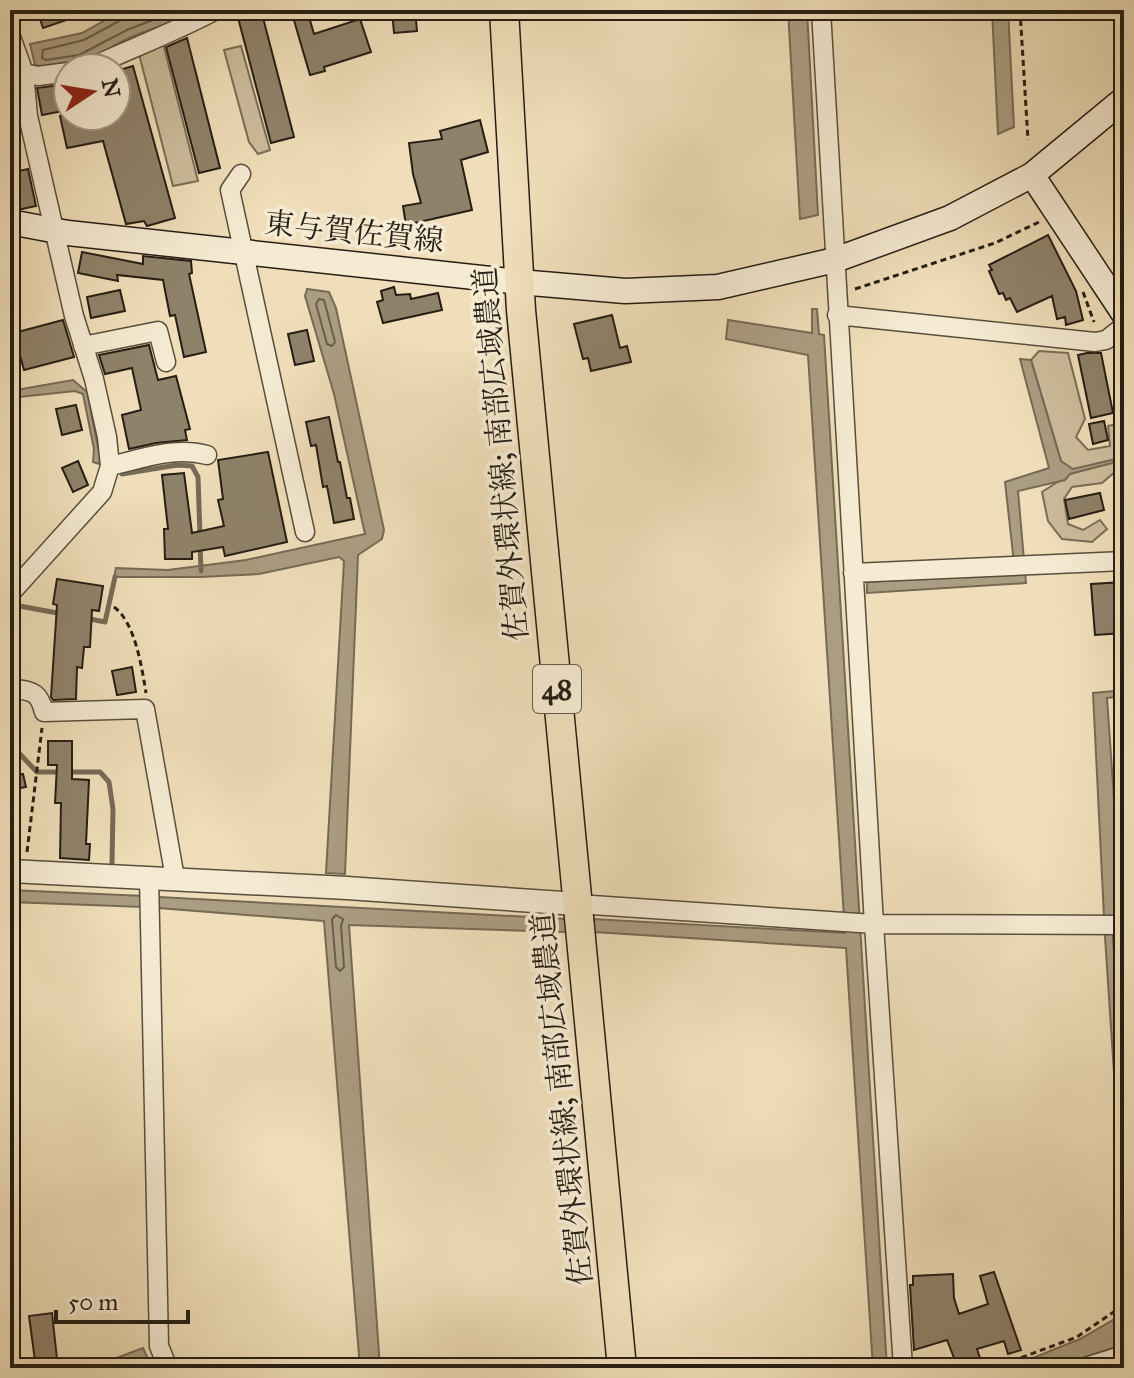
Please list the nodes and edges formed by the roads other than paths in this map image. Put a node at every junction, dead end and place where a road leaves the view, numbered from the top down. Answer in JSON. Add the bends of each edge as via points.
{"nodes":[{"id":1,"x":216,"y":10,"type":"edge"},
{"id":2,"x":504,"y":10,"type":"edge"},
{"id":3,"x":821,"y":10,"type":"edge"},
{"id":4,"x":10,"y":34,"type":"edge"},
{"id":5,"x":124,"y":52,"type":"edge"},
{"id":6,"x":24,"y":73,"type":"junction"},
{"id":7,"x":52,"y":74,"type":"edge"},
{"id":8,"x":1124,"y":99,"type":"edge"},
{"id":9,"x":241,"y":174,"type":"dead end"},
{"id":10,"x":1032,"y":175,"type":"junction"},
{"id":11,"x":10,"y":222,"type":"edge"},
{"id":12,"x":54,"y":231,"type":"junction"},
{"id":13,"x":244,"y":252,"type":"junction"},
{"id":14,"x":835,"y":260,"type":"junction"},
{"id":15,"x":519,"y":282,"type":"junction"},
{"id":16,"x":1124,"y":314,"type":"edge"},
{"id":17,"x":837,"y":315,"type":"junction"},
{"id":18,"x":1124,"y":326,"type":"edge"},
{"id":19,"x":83,"y":346,"type":"junction"},
{"id":20,"x":166,"y":362,"type":"dead end"},
{"id":21,"x":207,"y":455,"type":"dead end"},
{"id":22,"x":110,"y":466,"type":"junction"},
{"id":23,"x":305,"y":532,"type":"dead end"},
{"id":24,"x":1124,"y":561,"type":"edge"},
{"id":25,"x":853,"y":573,"type":"junction"},
{"id":26,"x":10,"y":594,"type":"edge"},
{"id":27,"x":10,"y":688,"type":"edge"},
{"id":28,"x":17,"y":871,"type":"edge"},
{"id":29,"x":149,"y":877,"type":"junction"},
{"id":30,"x":175,"y":878,"type":"junction"},
{"id":31,"x":577,"y":904,"type":"junction"},
{"id":32,"x":869,"y":924,"type":"junction"},
{"id":33,"x":1124,"y":925,"type":"edge"},
{"id":34,"x":1124,"y":1355,"type":"edge"},
{"id":35,"x":168,"y":1368,"type":"edge"},
{"id":36,"x":622,"y":1368,"type":"edge"},
{"id":37,"x":903,"y":1368,"type":"edge"},
{"id":38,"x":1082,"y":1368,"type":"edge"}],
"edges":[{"from":1,"to":5,"type":"street"},
{"from":2,"to":15,"type":"main road","name":"佐賀外環状線; 南部広域農道","number":"48"},
{"from":3,"to":14,"type":"street"},
{"from":4,"to":6,"type":"street"},
{"from":6,"to":7,"type":"street"},
{"from":6,"to":12,"type":"street","via":[[28,116]]},
{"from":8,"to":10,"type":"main road","name":"東与賀佐賀線"},
{"from":9,"to":13,"type":"street","via":[[230,190]]},
{"from":10,"to":14,"type":"main road","name":"東与賀佐賀線","via":[[950,218]]},
{"from":10,"to":16,"type":"main road"},
{"from":11,"to":12,"type":"main road","name":"東与賀佐賀線"},
{"from":12,"to":13,"type":"main road","name":"東与賀佐賀線"},
{"from":12,"to":19,"type":"street"},
{"from":13,"to":15,"type":"main road","name":"東与賀佐賀線"},
{"from":13,"to":23,"type":"street"},
{"from":14,"to":15,"type":"main road","name":"東与賀佐賀線","via":[[718,287],[625,291]]},
{"from":14,"to":17,"type":"street"},
{"from":15,"to":31,"type":"main road","name":"佐賀外環状線; 南部広域農道","number":"48"},
{"from":17,"to":18,"type":"street","via":[[1095,342]]},
{"from":17,"to":25,"type":"street"},
{"from":19,"to":20,"type":"street","via":[[158,331]]},
{"from":19,"to":22,"type":"street"},
{"from":21,"to":22,"type":"street","via":[[169,453]]},
{"from":22,"to":26,"type":"street","via":[[102,492]]},
{"from":24,"to":25,"type":"street"},
{"from":25,"to":32,"type":"street"},
{"from":27,"to":30,"type":"street","via":[[33,692],[44,712],[145,709]]},
{"from":28,"to":29,"type":"street"},
{"from":29,"to":30,"type":"street"},
{"from":29,"to":35,"type":"street","via":[[159,1346]]},
{"from":30,"to":31,"type":"street"},
{"from":31,"to":32,"type":"street"},
{"from":31,"to":36,"type":"main road","name":"佐賀外環状線; 南部広域農道","number":"48"},
{"from":32,"to":33,"type":"street"},
{"from":32,"to":37,"type":"street"},
{"from":34,"to":38,"type":"street"}]}
